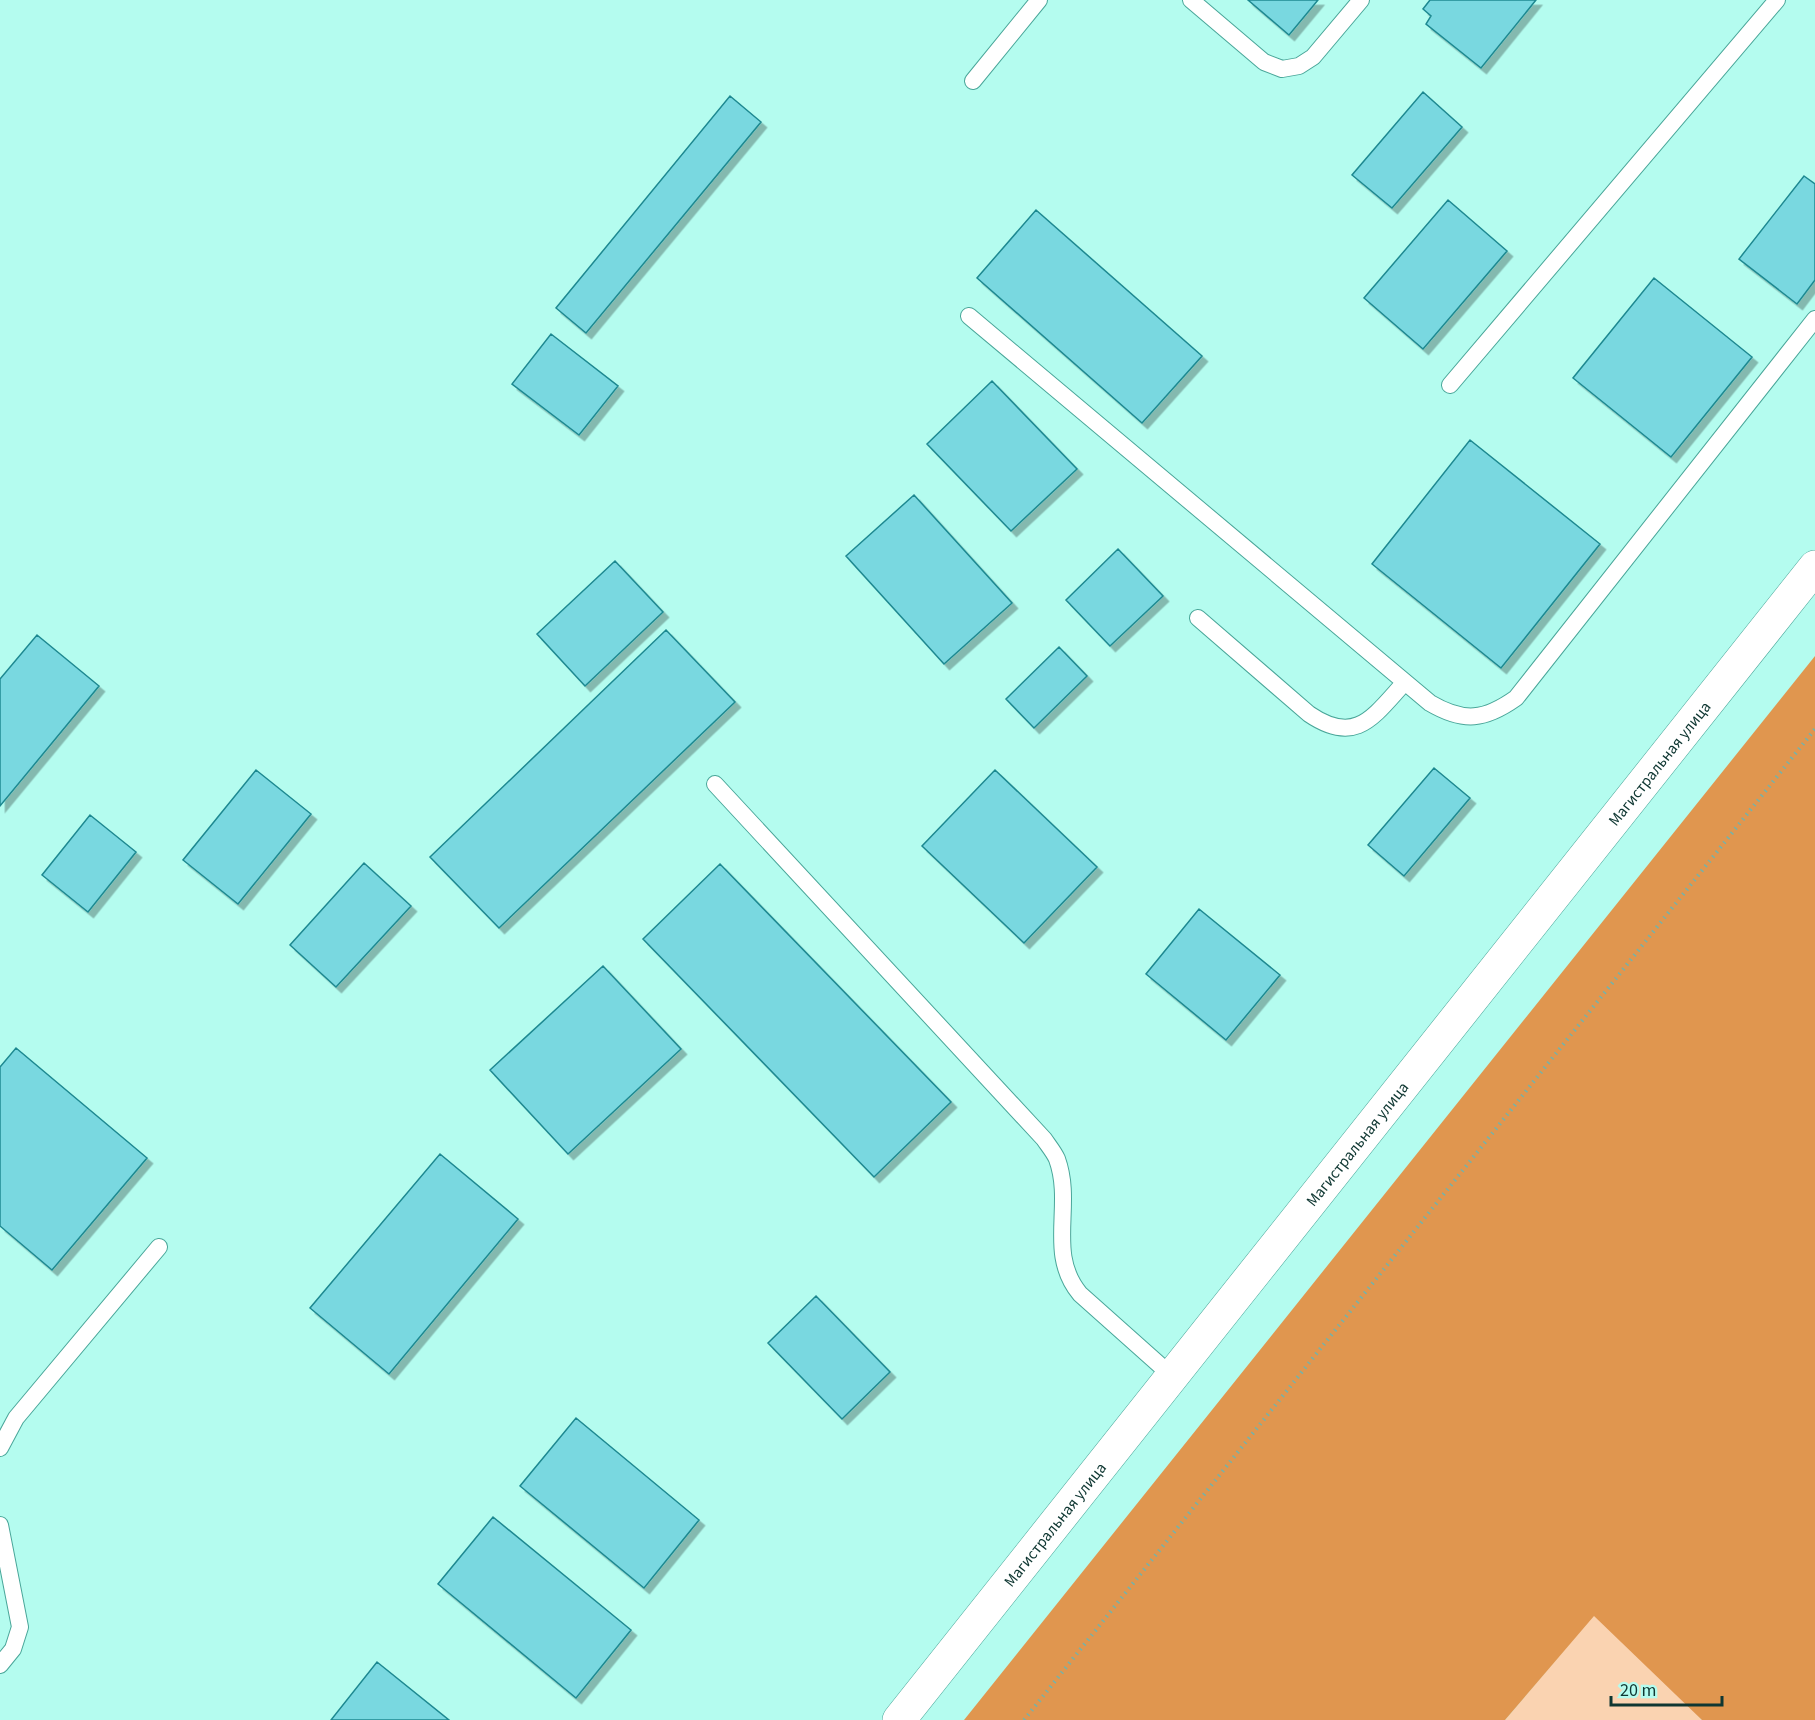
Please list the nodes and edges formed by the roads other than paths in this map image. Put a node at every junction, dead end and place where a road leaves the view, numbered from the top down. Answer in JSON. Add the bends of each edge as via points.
{"nodes":[{"id":1,"x":1040,"y":0,"type":"edge"},
{"id":2,"x":1191,"y":0,"type":"edge"},
{"id":3,"x":1361,"y":0,"type":"edge"},
{"id":4,"x":1777,"y":0,"type":"edge"},
{"id":5,"x":973,"y":81,"type":"dead end"},
{"id":6,"x":969,"y":316,"type":"dead end"},
{"id":7,"x":1815,"y":319,"type":"edge"},
{"id":8,"x":1450,"y":386,"type":"dead end"},
{"id":9,"x":1815,"y":567,"type":"edge"},
{"id":10,"x":1198,"y":618,"type":"dead end"},
{"id":11,"x":1406,"y":682,"type":"junction"},
{"id":12,"x":715,"y":784,"type":"dead end"},
{"id":13,"x":159,"y":1247,"type":"dead end"},
{"id":14,"x":1172,"y":1376,"type":"junction"},
{"id":15,"x":0,"y":1448,"type":"edge"},
{"id":16,"x":0,"y":1525,"type":"edge"},
{"id":17,"x":0,"y":1665,"type":"edge"},
{"id":18,"x":899,"y":1720,"type":"edge"}],
"edges":[{"from":1,"to":5,"type":"lane"},
{"from":2,"to":3,"type":"lane","via":[[1264,62],[1282,69],[1299,66],[1313,57]]},
{"from":4,"to":8,"type":"lane"},
{"from":6,"to":11,"type":"lane"},
{"from":7,"to":11,"type":"lane","via":[[1516,698],[1496,712],[1468,718],[1449,714],[1430,703]]},
{"from":9,"to":14,"type":"main road","name":"Магистральная улица"},
{"from":10,"to":11,"type":"lane","via":[[1309,714],[1338,729],[1362,725]]},
{"from":12,"to":14,"type":"lane","via":[[1044,1139],[1056,1158],[1063,1184],[1063,1265],[1069,1280]]},
{"from":13,"to":15,"type":"lane","via":[[16,1418]]},
{"from":14,"to":18,"type":"main road","name":"Магистральная улица"},
{"from":16,"to":17,"type":"lane","via":[[20,1627],[13,1648]]}]}
